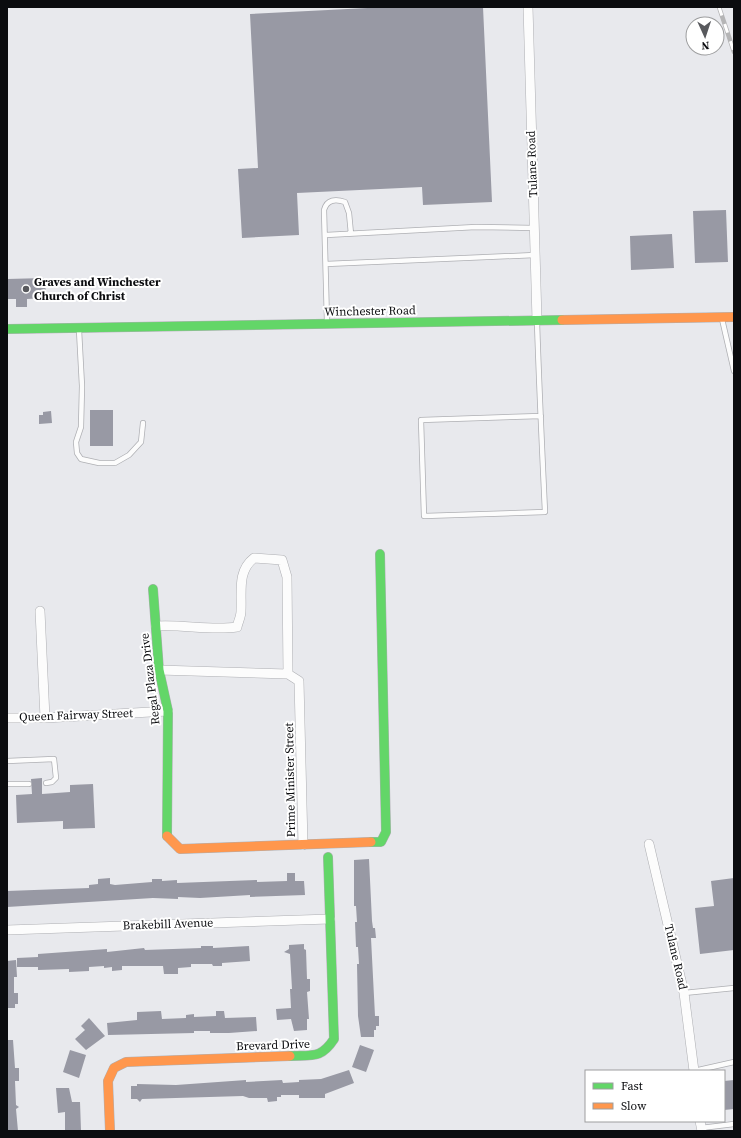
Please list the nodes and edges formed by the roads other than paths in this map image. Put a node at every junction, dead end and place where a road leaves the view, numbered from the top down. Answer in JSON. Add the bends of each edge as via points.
{"nodes":[{"id":1,"x":528,"y":7,"type":"edge"},
{"id":2,"x":534,"y":228,"type":"junction"},
{"id":3,"x":351,"y":234,"type":"junction"},
{"id":4,"x":326,"y":235,"type":"junction"},
{"id":5,"x":535,"y":255,"type":"junction"},
{"id":6,"x":326,"y":264,"type":"junction"},
{"id":7,"x":722,"y":317,"type":"junction"},
{"id":8,"x":734,"y":317,"type":"edge"},
{"id":9,"x":537,"y":320,"type":"junction"},
{"id":10,"x":327,"y":324,"type":"junction"},
{"id":11,"x":79,"y":328,"type":"junction"},
{"id":12,"x":7,"y":330,"type":"edge"},
{"id":13,"x":733,"y":364,"type":"edge"},
{"id":14,"x":734,"y":371,"type":"edge"},
{"id":15,"x":541,"y":416,"type":"junction"},
{"id":16,"x":143,"y":423,"type":"dead end"},
{"id":17,"x":380,"y":554,"type":"dead end"},
{"id":18,"x":153,"y":589,"type":"dead end"},
{"id":19,"x":40,"y":611,"type":"dead end"},
{"id":20,"x":156,"y":626,"type":"junction"},
{"id":21,"x":158,"y":670,"type":"junction"},
{"id":22,"x":288,"y":674,"type":"junction"},
{"id":23,"x":168,"y":711,"type":"junction"},
{"id":24,"x":7,"y":718,"type":"edge"},
{"id":25,"x":46,"y":718,"type":"junction"},
{"id":26,"x":7,"y":761,"type":"edge"},
{"id":27,"x":46,"y":783,"type":"dead end"},
{"id":28,"x":7,"y":784,"type":"edge"},
{"id":29,"x":29,"y":784,"type":"dead end"},
{"id":30,"x":649,"y":844,"type":"dead end"},
{"id":31,"x":303,"y":845,"type":"junction"},
{"id":32,"x":328,"y":857,"type":"dead end"},
{"id":33,"x":330,"y":919,"type":"junction"},
{"id":34,"x":7,"y":930,"type":"edge"},
{"id":35,"x":734,"y":988,"type":"edge"},
{"id":36,"x":684,"y":993,"type":"junction"},
{"id":37,"x":734,"y":1062,"type":"edge"},
{"id":38,"x":694,"y":1070,"type":"edge"},
{"id":39,"x":698,"y":1070,"type":"edge"},
{"id":40,"x":734,"y":1124,"type":"edge"},
{"id":41,"x":701,"y":1127,"type":"edge"},
{"id":42,"x":110,"y":1131,"type":"edge"}],
"edges":[{"from":1,"to":2,"type":"street","name":"Tulane Road"},
{"from":2,"to":3,"type":"lane","via":[[476,227]]},
{"from":2,"to":5,"type":"street","name":"Tulane Road"},
{"from":3,"to":4,"type":"lane"},
{"from":3,"to":4,"type":"lane","via":[[348,208],[345,202],[337,200],[325,205]]},
{"from":4,"to":6,"type":"lane"},
{"from":5,"to":6,"type":"lane"},
{"from":5,"to":9,"type":"street","name":"Tulane Road"},
{"from":6,"to":10,"type":"lane"},
{"from":7,"to":8,"type":"street","name":"Winchester Road"},
{"from":7,"to":9,"type":"street","name":"Winchester Road"},
{"from":7,"to":13,"type":"lane"},
{"from":9,"to":10,"type":"street","name":"Winchester Road"},
{"from":9,"to":15,"type":"lane"},
{"from":10,"to":11,"type":"street","name":"Winchester Road"},
{"from":11,"to":12,"type":"street","name":"Winchester Road"},
{"from":11,"to":16,"type":"lane","via":[[81,427],[76,442],[81,459],[115,463],[129,455],[141,442]]},
{"from":13,"to":14,"type":"lane"},
{"from":15,"to":15,"type":"lane","via":[[545,512],[424,516],[420,420]]},
{"from":17,"to":31,"type":"street","name":"Prime Minister Street","via":[[386,832],[381,842]]},
{"from":18,"to":20,"type":"street","name":"Regal Plaza Drive"},
{"from":19,"to":25,"type":"street"},
{"from":20,"to":21,"type":"street","name":"Regal Plaza Drive"},
{"from":20,"to":22,"type":"street","via":[[226,629],[237,627],[241,614],[242,575],[249,562],[254,558],[282,560],[287,577]]},
{"from":21,"to":22,"type":"street"},
{"from":21,"to":23,"type":"street","name":"Regal Plaza Drive"},
{"from":22,"to":31,"type":"street","name":"Prime Minister Street","via":[[299,681]]},
{"from":23,"to":25,"type":"street","name":"Queen Fairway Street"},
{"from":23,"to":31,"type":"street","name":"Regal Plaza Drive","via":[[167,837],[180,850]]},
{"from":24,"to":25,"type":"street","name":"Queen Fairway Street"},
{"from":26,"to":27,"type":"lane","via":[[54,759],[56,778]]},
{"from":28,"to":29,"type":"lane"},
{"from":30,"to":36,"type":"street","name":"Tulane Road"},
{"from":32,"to":33,"type":"street","name":"Brevard Drive"},
{"from":33,"to":34,"type":"street","name":"Brakebill Avenue"},
{"from":33,"to":42,"type":"street","name":"Brevard Drive","via":[[334,1039],[327,1050],[316,1056],[126,1062],[114,1068],[108,1081]]},
{"from":35,"to":36,"type":"lane"},
{"from":36,"to":38,"type":"street","name":"Tulane Road"},
{"from":37,"to":39,"type":"lane"},
{"from":40,"to":41,"type":"lane"}]}
